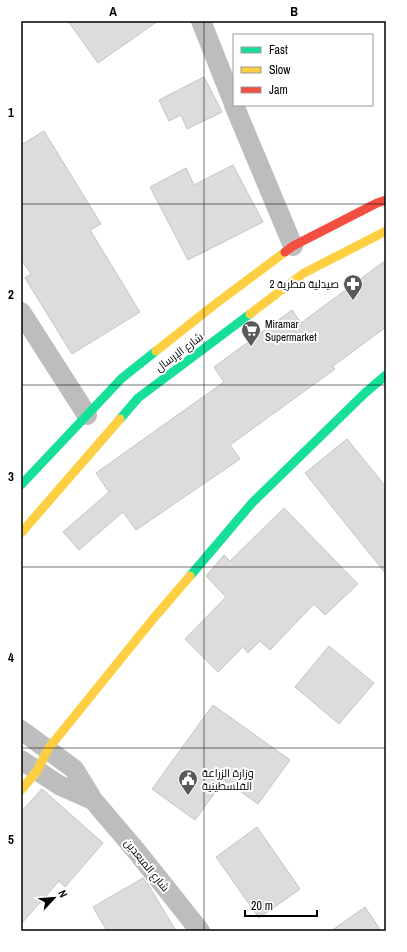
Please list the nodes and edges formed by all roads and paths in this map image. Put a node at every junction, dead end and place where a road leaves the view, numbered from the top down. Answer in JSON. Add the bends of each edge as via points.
{"nodes":[{"id":1,"x":201,"y":21,"type":"edge"},
{"id":2,"x":233,"y":101,"type":"edge"},
{"id":3,"x":235,"y":106,"type":"edge"},
{"id":4,"x":386,"y":200,"type":"edge"},
{"id":5,"x":386,"y":231,"type":"edge"},
{"id":6,"x":293,"y":246,"type":"junction"},
{"id":7,"x":21,"y":312,"type":"edge"},
{"id":8,"x":386,"y":375,"type":"edge"},
{"id":9,"x":87,"y":415,"type":"junction"},
{"id":10,"x":21,"y":486,"type":"edge"},
{"id":11,"x":21,"y":533,"type":"edge"},
{"id":12,"x":21,"y":730,"type":"edge"},
{"id":13,"x":48,"y":749,"type":"junction"},
{"id":14,"x":21,"y":760,"type":"edge"},
{"id":15,"x":37,"y":771,"type":"junction"},
{"id":16,"x":21,"y":790,"type":"edge"},
{"id":17,"x":93,"y":800,"type":"junction"},
{"id":18,"x":200,"y":931,"type":"edge"}],
"edges":[{"from":1,"to":2,"type":"street"},
{"from":3,"to":6,"type":"street"},
{"from":4,"to":6,"type":"main road","name":"شارع الإرسال"},
{"from":5,"to":11,"type":"main road","name":"شارع الإرسال","via":[[304,273],[138,398]]},
{"from":6,"to":9,"type":"main road","name":"شارع الإرسال","via":[[122,378]]},
{"from":7,"to":9,"type":"street"},
{"from":8,"to":13,"type":"main road","via":[[252,503]]},
{"from":9,"to":10,"type":"main road","name":"شارع الإرسال"},
{"from":12,"to":13,"type":"street","name":"شارع المبعدين"},
{"from":13,"to":15,"type":"main road"},
{"from":13,"to":17,"type":"street","name":"شارع المبعدين","via":[[74,769]]},
{"from":14,"to":15,"type":"street"},
{"from":15,"to":16,"type":"main road"},
{"from":15,"to":17,"type":"street","via":[[59,785]]},
{"from":17,"to":18,"type":"street","name":"شارع المبعدين"}]}
